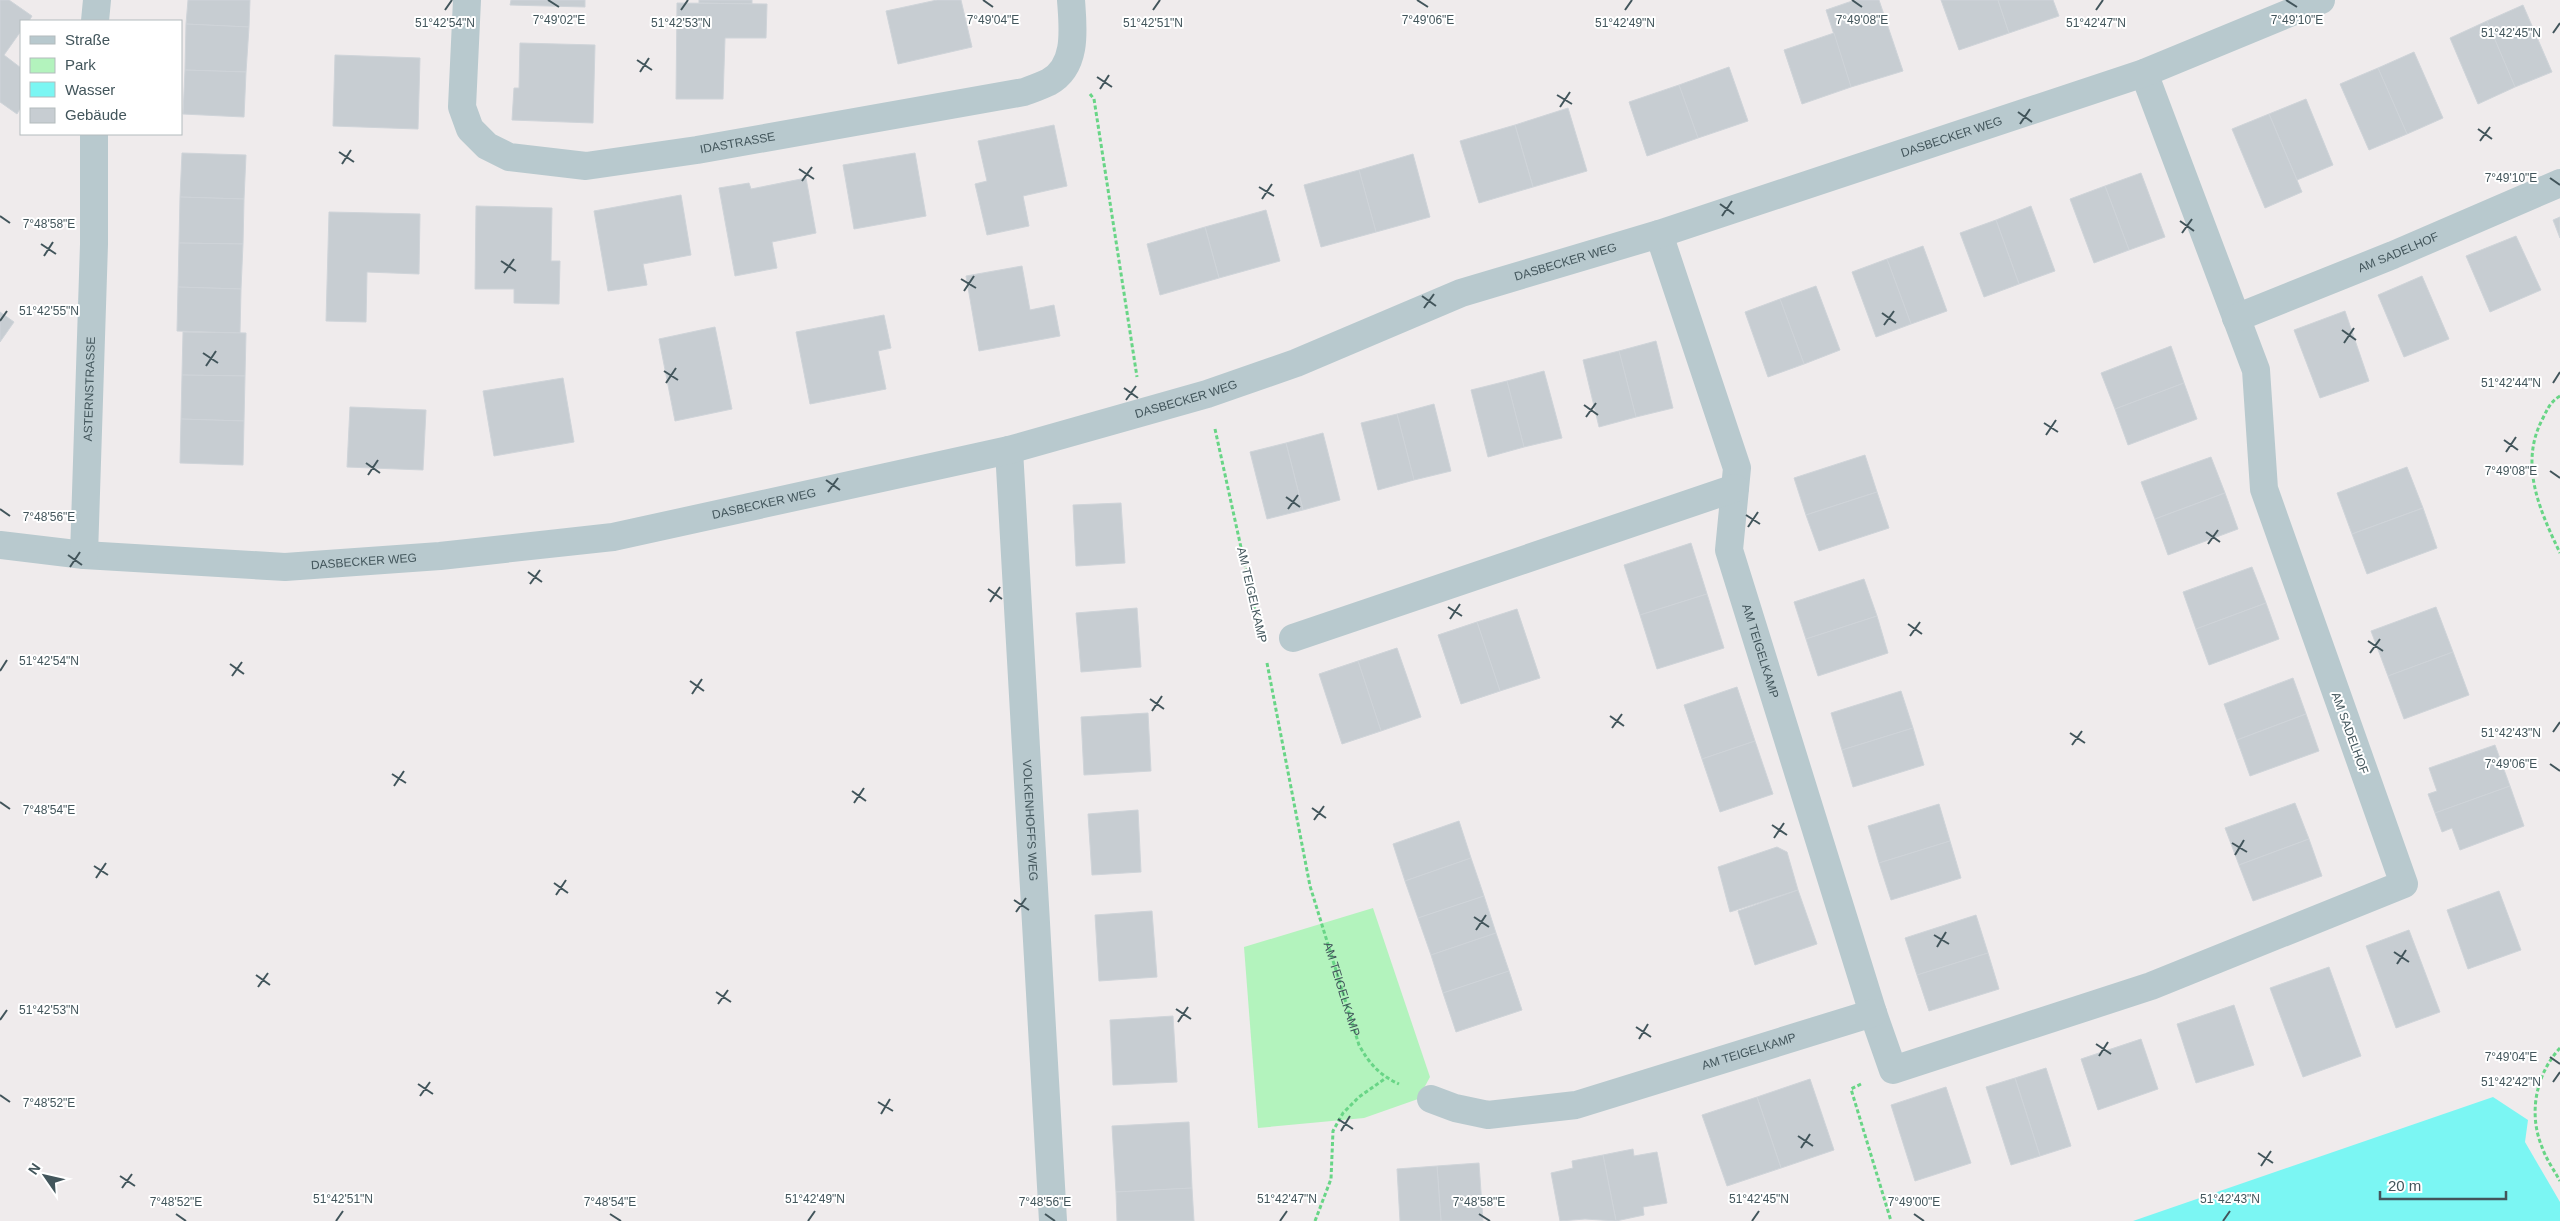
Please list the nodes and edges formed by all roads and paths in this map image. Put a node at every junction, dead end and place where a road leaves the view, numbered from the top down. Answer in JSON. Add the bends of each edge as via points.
{"nodes":[{"id":1,"x":97,"y":0,"type":"edge"},
{"id":2,"x":466,"y":0,"type":"edge"},
{"id":3,"x":1071,"y":0,"type":"edge"},
{"id":4,"x":2321,"y":0,"type":"edge"},
{"id":5,"x":95,"y":20,"type":"edge"},
{"id":6,"x":1066,"y":67,"type":"junction"},
{"id":7,"x":2144,"y":73,"type":"junction"},
{"id":8,"x":94,"y":135,"type":"edge"},
{"id":9,"x":2560,"y":183,"type":"edge"},
{"id":10,"x":1658,"y":234,"type":"junction"},
{"id":11,"x":2236,"y":318,"type":"junction"},
{"id":12,"x":1207,"y":394,"type":"junction"},
{"id":13,"x":2560,"y":396,"type":"edge"},
{"id":14,"x":1142,"y":411,"type":"junction"},
{"id":15,"x":1009,"y":450,"type":"junction"},
{"id":16,"x":1735,"y":488,"type":"junction"},
{"id":17,"x":0,"y":545,"type":"edge"},
{"id":18,"x":2560,"y":553,"type":"edge"},
{"id":19,"x":84,"y":555,"type":"junction"},
{"id":20,"x":1259,"y":629,"type":"dead end"},
{"id":21,"x":1293,"y":638,"type":"dead end"},
{"id":22,"x":1266,"y":657,"type":"dead end"},
{"id":23,"x":1873,"y":1013,"type":"junction"},
{"id":24,"x":2560,"y":1048,"type":"edge"},
{"id":25,"x":1894,"y":1070,"type":"junction"},
{"id":26,"x":1386,"y":1078,"type":"junction"},
{"id":27,"x":1432,"y":1099,"type":"joint"},
{"id":28,"x":2560,"y":1181,"type":"edge"},
{"id":29,"x":1053,"y":1221,"type":"edge"},
{"id":30,"x":1315,"y":1221,"type":"edge"},
{"id":31,"x":1891,"y":1221,"type":"edge"}],
"edges":[{"from":1,"to":5,"type":"street"},
{"from":2,"to":6,"type":"street","name":"IDASTRASSE","via":[[462,107],[470,130],[487,146],[509,156],[586,166],[698,150],[1024,92],[1050,81]]},
{"from":3,"to":6,"type":"street","via":[[1073,25]]},
{"from":4,"to":7,"type":"street","name":"DASBECKER WEG"},
{"from":6,"to":14,"type":"path","via":[[1094,99]]},
{"from":7,"to":10,"type":"street","name":"DASBECKER WEG"},
{"from":7,"to":11,"type":"street","name":"AM SADELHOF"},
{"from":8,"to":19,"type":"street","name":"ASTERNSTRASSE","via":[[94,244]]},
{"from":9,"to":11,"type":"street","name":"AM SADELHOF"},
{"from":10,"to":12,"type":"street","name":"DASBECKER WEG","via":[[1461,293],[1296,363]]},
{"from":10,"to":16,"type":"street","name":"AM TEIGELKAMP","via":[[1737,468]]},
{"from":11,"to":25,"type":"street","name":"AM SADELHOF","via":[[2256,370],[2264,489],[2404,884],[2151,986]]},
{"from":12,"to":14,"type":"street","name":"DASBECKER WEG"},
{"from":12,"to":20,"type":"path","name":"AM TEIGELKAMP"},
{"from":13,"to":18,"type":"path","via":[[2552,401],[2535,433],[2530,464],[2536,498]]},
{"from":14,"to":15,"type":"street","name":"DASBECKER WEG"},
{"from":15,"to":19,"type":"street","name":"DASBECKER WEG","via":[[613,537],[440,556],[285,567]]},
{"from":15,"to":29,"type":"street","name":"VOLKENHOFFS WEG"},
{"from":16,"to":21,"type":"street"},
{"from":16,"to":23,"type":"street","name":"AM TEIGELKAMP","via":[[1728,550]]},
{"from":17,"to":19,"type":"street","name":"DASBECKER WEG"},
{"from":22,"to":26,"type":"path","name":"AM TEIGELKAMP","via":[[1310,886],[1359,1044],[1370,1064]]},
{"from":23,"to":25,"type":"street","name":"AM TEIGELKAMP"},
{"from":23,"to":27,"type":"street","name":"AM TEIGELKAMP","via":[[1576,1105],[1488,1115]]},
{"from":24,"to":28,"type":"path","via":[[2537,1086],[2535,1112],[2541,1146]]},
{"from":25,"to":31,"type":"path","via":[[1851,1089]]},
{"from":26,"to":27,"type":"path","name":"AM TEIGELKAMP"},
{"from":26,"to":30,"type":"path","via":[[1354,1102],[1334,1131],[1332,1179]]}]}
